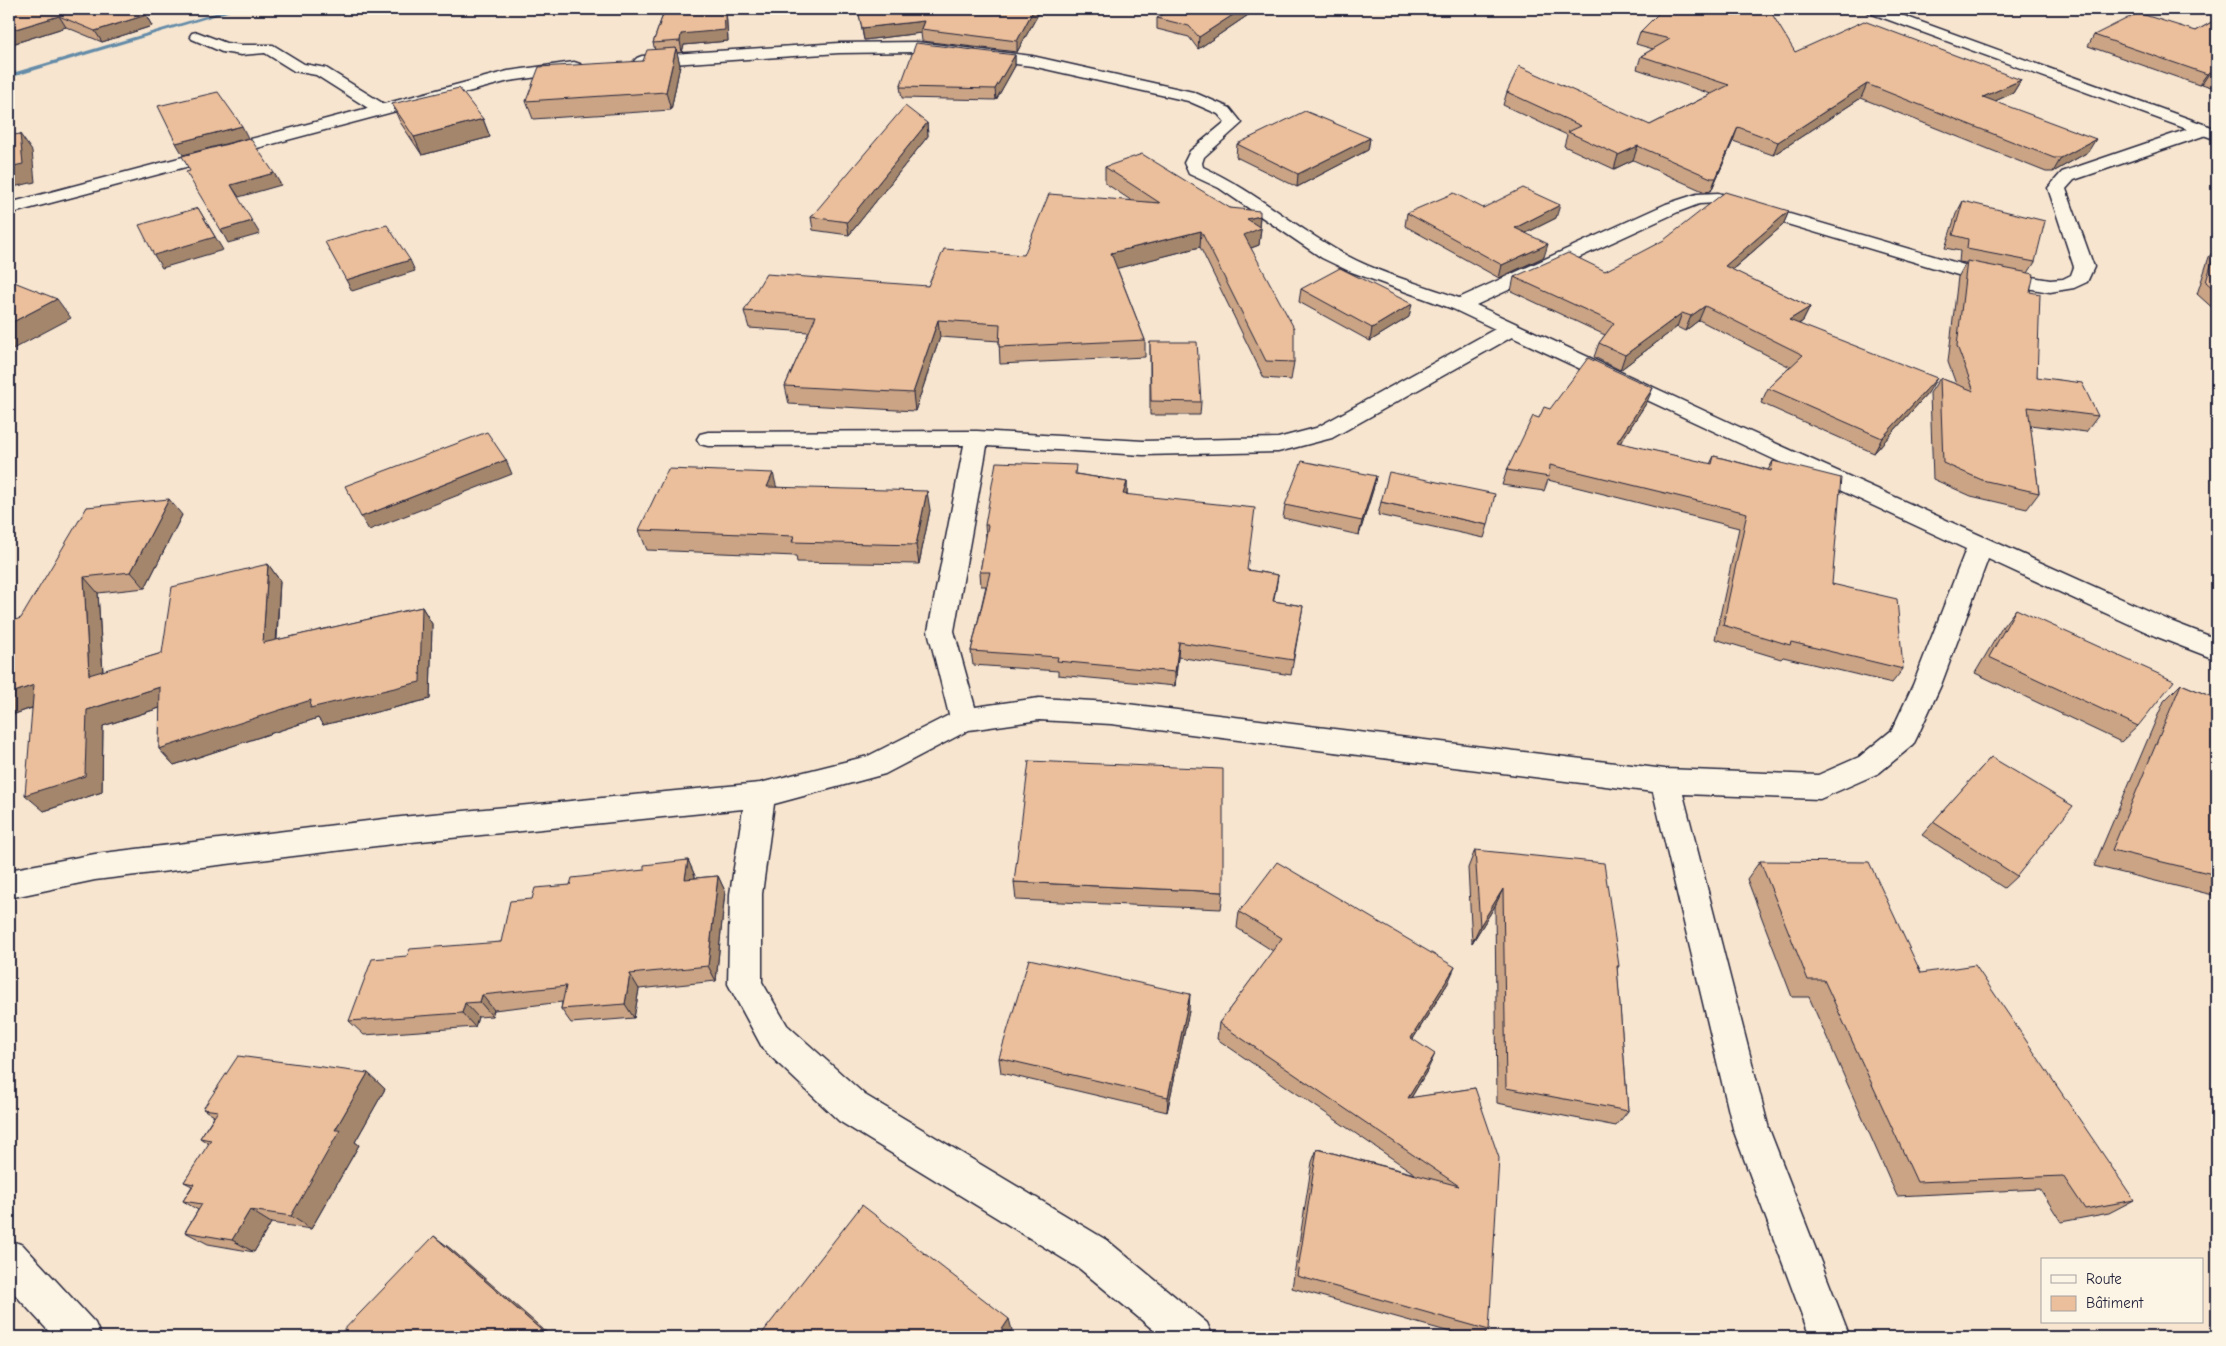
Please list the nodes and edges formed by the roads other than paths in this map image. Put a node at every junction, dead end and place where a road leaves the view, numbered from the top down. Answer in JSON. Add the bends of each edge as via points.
{"nodes":[{"id":1,"x":1872,"y":9,"type":"edge"},
{"id":2,"x":1894,"y":9,"type":"edge"},
{"id":3,"x":197,"y":36,"type":"dead end"},
{"id":4,"x":2013,"y":56,"type":"junction"},
{"id":5,"x":627,"y":62,"type":"edge"},
{"id":6,"x":588,"y":66,"type":"edge"},
{"id":7,"x":380,"y":109,"type":"junction"},
{"id":8,"x":2212,"y":130,"type":"edge"},
{"id":9,"x":9,"y":209,"type":"edge"},
{"id":10,"x":1460,"y":305,"type":"junction"},
{"id":11,"x":1509,"y":330,"type":"junction"},
{"id":12,"x":977,"y":438,"type":"junction"},
{"id":13,"x":708,"y":439,"type":"dead end"},
{"id":14,"x":1981,"y":544,"type":"junction"},
{"id":15,"x":2217,"y":650,"type":"edge"},
{"id":16,"x":964,"y":720,"type":"junction"},
{"id":17,"x":1665,"y":781,"type":"junction"},
{"id":18,"x":760,"y":795,"type":"junction"},
{"id":19,"x":9,"y":884,"type":"edge"},
{"id":20,"x":9,"y":1259,"type":"edge"},
{"id":21,"x":81,"y":1337,"type":"edge"},
{"id":22,"x":1194,"y":1337,"type":"edge"},
{"id":23,"x":1830,"y":1337,"type":"edge"}],
"edges":[{"from":1,"to":4,"type":"main road"},
{"from":2,"to":4,"type":"main road"},
{"from":3,"to":7,"type":"main road","via":[[241,50],[268,48],[300,68],[320,71]]},
{"from":4,"to":8,"type":"main road"},
{"from":5,"to":10,"type":"main road","via":[[839,48],[917,47],[1032,61],[1193,97],[1224,111],[1234,123],[1196,156],[1195,170],[1225,184],[1329,254]]},
{"from":6,"to":7,"type":"main road","via":[[508,76]]},
{"from":7,"to":9,"type":"main road"},
{"from":8,"to":10,"type":"main road","via":[[2068,176],[2057,188],[2084,267],[2080,278],[2067,284],[2050,286],[1968,272],[1711,198],[1697,199],[1672,208]]},
{"from":10,"to":11,"type":"main road"},
{"from":11,"to":12,"type":"main road","via":[[1324,434],[1278,445],[1142,448]]},
{"from":11,"to":14,"type":"main road"},
{"from":12,"to":13,"type":"main road"},
{"from":12,"to":16,"type":"main road","via":[[941,631]]},
{"from":14,"to":15,"type":"main road","via":[[2164,629]]},
{"from":14,"to":17,"type":"main road","via":[[1927,685],[1903,737],[1869,765],[1820,787]]},
{"from":16,"to":17,"type":"main road","via":[[1039,709],[1111,713]]},
{"from":16,"to":18,"type":"main road","via":[[875,766]]},
{"from":17,"to":23,"type":"main road","via":[[1751,1129]]},
{"from":18,"to":19,"type":"main road","via":[[401,830],[95,867]]},
{"from":18,"to":22,"type":"main road","via":[[746,894],[745,984],[775,1038],[852,1108],[1094,1254]]},
{"from":20,"to":21,"type":"main road"}]}
